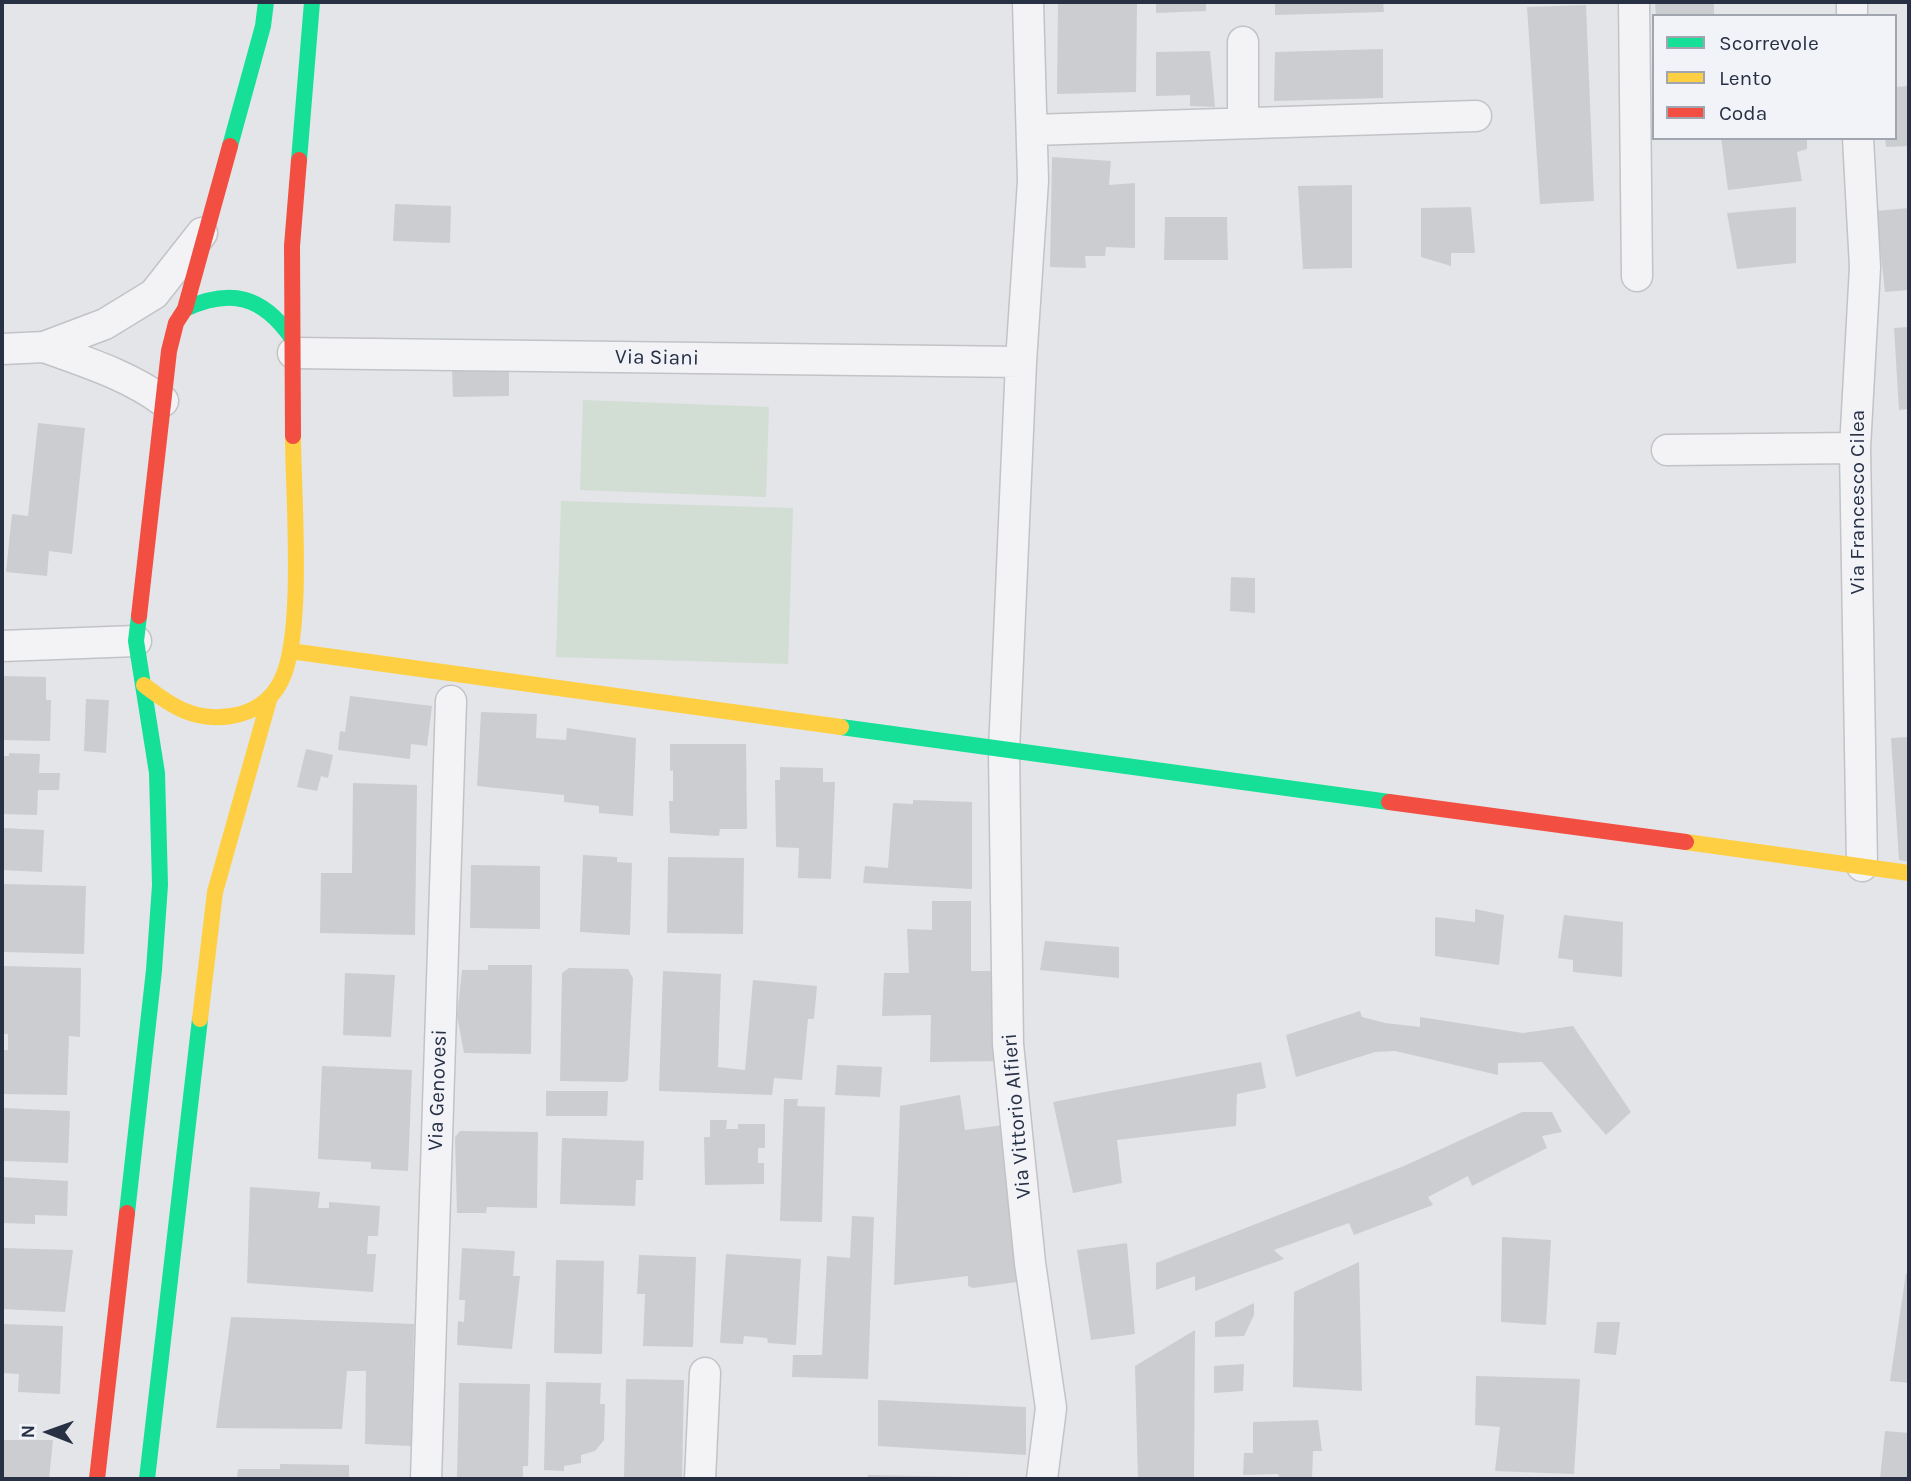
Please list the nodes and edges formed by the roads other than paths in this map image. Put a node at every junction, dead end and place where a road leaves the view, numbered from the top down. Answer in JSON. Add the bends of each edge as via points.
{"nodes":[{"id":1,"x":266,"y":2,"type":"edge"},
{"id":2,"x":312,"y":2,"type":"edge"},
{"id":3,"x":1028,"y":2,"type":"edge"},
{"id":4,"x":1634,"y":2,"type":"edge"},
{"id":5,"x":1243,"y":41,"type":"dead end"},
{"id":6,"x":1476,"y":116,"type":"dead end"},
{"id":7,"x":1243,"y":123,"type":"junction"},
{"id":8,"x":1032,"y":130,"type":"junction"},
{"id":9,"x":1858,"y":140,"type":"edge"},
{"id":10,"x":208,"y":225,"type":"junction"},
{"id":11,"x":1637,"y":276,"type":"dead end"},
{"id":12,"x":185,"y":309,"type":"junction"},
{"id":13,"x":292,"y":345,"type":"junction"},
{"id":14,"x":44,"y":347,"type":"junction"},
{"id":15,"x":2,"y":349,"type":"edge"},
{"id":16,"x":1021,"y":362,"type":"junction"},
{"id":17,"x":163,"y":401,"type":"junction"},
{"id":18,"x":1855,"y":448,"type":"junction"},
{"id":19,"x":1667,"y":450,"type":"dead end"},
{"id":20,"x":136,"y":641,"type":"junction"},
{"id":21,"x":2,"y":646,"type":"edge"},
{"id":22,"x":290,"y":651,"type":"junction"},
{"id":23,"x":144,"y":685,"type":"junction"},
{"id":24,"x":269,"y":700,"type":"junction"},
{"id":25,"x":450,"y":701,"type":"dead end"},
{"id":26,"x":1004,"y":751,"type":"junction"},
{"id":27,"x":1862,"y":866,"type":"junction"},
{"id":28,"x":1909,"y":873,"type":"edge"},
{"id":29,"x":705,"y":1373,"type":"dead end"},
{"id":30,"x":97,"y":1479,"type":"edge"},
{"id":31,"x":147,"y":1479,"type":"edge"},
{"id":32,"x":426,"y":1479,"type":"edge"},
{"id":33,"x":700,"y":1479,"type":"edge"},
{"id":34,"x":1042,"y":1479,"type":"edge"}],
"edges":[{"from":1,"to":10,"type":"main road"},
{"from":2,"to":13,"type":"main road","via":[[292,246]]},
{"from":3,"to":8,"type":"street","name":"Via Vittorio Alfieri"},
{"from":4,"to":11,"type":"street"},
{"from":5,"to":7,"type":"street"},
{"from":6,"to":7,"type":"street"},
{"from":7,"to":8,"type":"street"},
{"from":8,"to":16,"type":"street","name":"Via Vittorio Alfieri"},
{"from":9,"to":18,"type":"street","name":"Via Francesco Cilea","via":[[1865,267]]},
{"from":10,"to":12,"type":"main road"},
{"from":10,"to":14,"type":"street","via":[[154,293],[105,324]]},
{"from":12,"to":13,"type":"main road","via":[[206,297],[235,297],[269,310],[281,321]]},
{"from":12,"to":17,"type":"main road","via":[[169,351]]},
{"from":13,"to":16,"type":"street","name":"Via Siani"},
{"from":13,"to":22,"type":"main road","via":[[294,615]]},
{"from":14,"to":15,"type":"street"},
{"from":14,"to":17,"type":"street","via":[[105,369]]},
{"from":16,"to":26,"type":"street","name":"Via Vittorio Alfieri"},
{"from":17,"to":20,"type":"main road"},
{"from":18,"to":19,"type":"street"},
{"from":18,"to":27,"type":"street","name":"Via Francesco Cilea"},
{"from":20,"to":21,"type":"street"},
{"from":20,"to":23,"type":"main road"},
{"from":22,"to":24,"type":"main road"},
{"from":22,"to":26,"type":"main road"},
{"from":23,"to":24,"type":"main road","via":[[198,717],[250,713]]},
{"from":23,"to":30,"type":"main road","via":[[157,772],[160,885]]},
{"from":24,"to":31,"type":"main road","via":[[215,892]]},
{"from":25,"to":32,"type":"street","name":"Via Genovesi"},
{"from":26,"to":27,"type":"main road"},
{"from":26,"to":34,"type":"street","name":"Via Vittorio Alfieri","via":[[1008,1044],[1030,1263],[1051,1408]]},
{"from":27,"to":28,"type":"main road"},
{"from":29,"to":33,"type":"street"}]}
